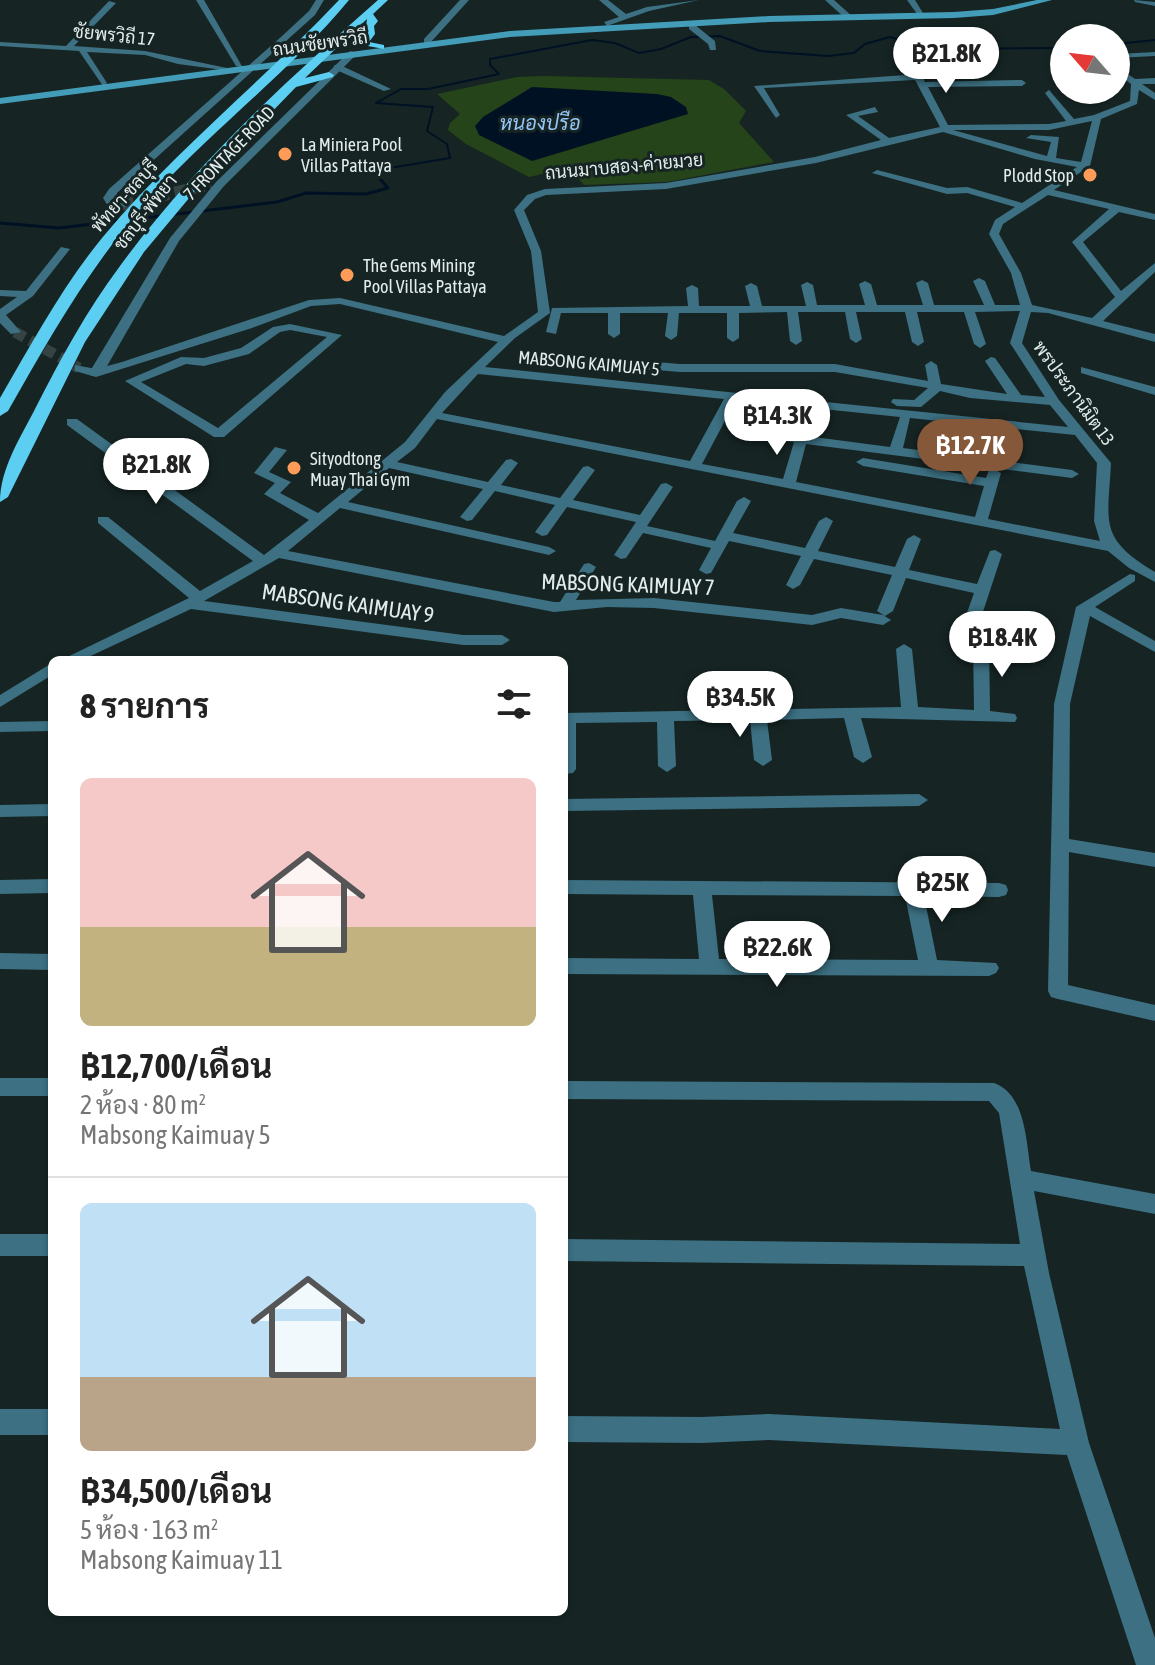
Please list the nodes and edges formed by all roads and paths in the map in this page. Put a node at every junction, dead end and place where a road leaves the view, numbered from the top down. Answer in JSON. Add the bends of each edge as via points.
{"nodes":[{"id":1,"x":200,"y":0,"type":"edge"},
{"id":2,"x":322,"y":0,"type":"edge"},
{"id":3,"x":344,"y":0,"type":"edge"},
{"id":4,"x":383,"y":0,"type":"edge"},
{"id":5,"x":465,"y":0,"type":"edge"},
{"id":6,"x":603,"y":0,"type":"edge"},
{"id":7,"x":640,"y":0,"type":"edge"},
{"id":8,"x":695,"y":0,"type":"edge"},
{"id":9,"x":829,"y":0,"type":"edge"},
{"id":10,"x":911,"y":0,"type":"edge"},
{"id":11,"x":1048,"y":0,"type":"edge"},
{"id":12,"x":1138,"y":0,"type":"edge"},
{"id":13,"x":112,"y":3,"type":"dead end"},
{"id":14,"x":1155,"y":4,"type":"edge"},
{"id":15,"x":652,"y":8,"type":"junction"},
{"id":16,"x":368,"y":13,"type":"junction"},
{"id":17,"x":334,"y":14,"type":"junction"},
{"id":18,"x":923,"y":16,"type":"junction"},
{"id":19,"x":624,"y":17,"type":"junction"},
{"id":20,"x":853,"y":17,"type":"junction"},
{"id":21,"x":607,"y":24,"type":"junction"},
{"id":22,"x":323,"y":25,"type":"junction"},
{"id":23,"x":692,"y":27,"type":"junction"},
{"id":24,"x":284,"y":39,"type":"junction"},
{"id":25,"x":427,"y":41,"type":"junction"},
{"id":26,"x":0,"y":44,"type":"edge"},
{"id":27,"x":711,"y":45,"type":"dead end"},
{"id":28,"x":75,"y":46,"type":"junction"},
{"id":29,"x":382,"y":49,"type":"junction"},
{"id":30,"x":908,"y":54,"type":"dead end"},
{"id":31,"x":1155,"y":54,"type":"edge"},
{"id":32,"x":1130,"y":55,"type":"edge"},
{"id":33,"x":349,"y":56,"type":"junction"},
{"id":34,"x":259,"y":61,"type":"junction"},
{"id":35,"x":231,"y":68,"type":"junction"},
{"id":36,"x":333,"y":71,"type":"junction"},
{"id":37,"x":1155,"y":71,"type":"edge"},
{"id":38,"x":214,"y":76,"type":"junction"},
{"id":39,"x":1130,"y":76,"type":"edge"},
{"id":40,"x":1133,"y":77,"type":"junction"},
{"id":41,"x":920,"y":81,"type":"junction"},
{"id":42,"x":1155,"y":81,"type":"edge"},
{"id":43,"x":103,"y":83,"type":"junction"},
{"id":44,"x":1022,"y":83,"type":"dead end"},
{"id":45,"x":234,"y":84,"type":"junction"},
{"id":46,"x":291,"y":85,"type":"junction"},
{"id":47,"x":387,"y":89,"type":"dead end"},
{"id":48,"x":1049,"y":93,"type":"dead end"},
{"id":49,"x":1155,"y":97,"type":"edge"},
{"id":50,"x":245,"y":99,"type":"junction"},
{"id":51,"x":0,"y":100,"type":"edge"},
{"id":52,"x":875,"y":110,"type":"dead end"},
{"id":53,"x":776,"y":115,"type":"dead end"},
{"id":54,"x":1097,"y":117,"type":"junction"},
{"id":55,"x":1072,"y":122,"type":"junction"},
{"id":56,"x":945,"y":129,"type":"junction"},
{"id":57,"x":972,"y":139,"type":"junction"},
{"id":58,"x":888,"y":141,"type":"junction"},
{"id":59,"x":1051,"y":160,"type":"junction"},
{"id":60,"x":1085,"y":166,"type":"junction"},
{"id":61,"x":877,"y":173,"type":"dead end"},
{"id":62,"x":1045,"y":191,"type":"junction"},
{"id":63,"x":122,"y":205,"type":"dead end"},
{"id":64,"x":1023,"y":206,"type":"junction"},
{"id":65,"x":1117,"y":208,"type":"junction"},
{"id":66,"x":1155,"y":217,"type":"edge"},
{"id":67,"x":65,"y":249,"type":"dead end"},
{"id":68,"x":1155,"y":266,"type":"edge"},
{"id":69,"x":979,"y":281,"type":"dead end"},
{"id":70,"x":922,"y":283,"type":"dead end"},
{"id":71,"x":865,"y":284,"type":"dead end"},
{"id":72,"x":807,"y":285,"type":"dead end"},
{"id":73,"x":751,"y":286,"type":"dead end"},
{"id":74,"x":692,"y":288,"type":"dead end"},
{"id":75,"x":0,"y":293,"type":"edge"},
{"id":76,"x":29,"y":294,"type":"junction"},
{"id":77,"x":1121,"y":298,"type":"junction"},
{"id":78,"x":910,"y":308,"type":"junction"},
{"id":79,"x":929,"y":308,"type":"junction"},
{"id":80,"x":968,"y":308,"type":"junction"},
{"id":81,"x":991,"y":308,"type":"junction"},
{"id":82,"x":1027,"y":308,"type":"junction"},
{"id":83,"x":614,"y":309,"type":"junction"},
{"id":84,"x":674,"y":309,"type":"junction"},
{"id":85,"x":694,"y":309,"type":"junction"},
{"id":86,"x":733,"y":309,"type":"junction"},
{"id":87,"x":757,"y":309,"type":"junction"},
{"id":88,"x":792,"y":309,"type":"junction"},
{"id":89,"x":812,"y":309,"type":"junction"},
{"id":90,"x":850,"y":309,"type":"junction"},
{"id":91,"x":872,"y":309,"type":"junction"},
{"id":92,"x":0,"y":315,"type":"edge"},
{"id":93,"x":1095,"y":322,"type":"junction"},
{"id":94,"x":248,"y":326,"type":"junction"},
{"id":95,"x":15,"y":332,"type":"tunnel mouth"},
{"id":96,"x":268,"y":332,"type":"junction"},
{"id":97,"x":552,"y":332,"type":"dead end"},
{"id":98,"x":614,"y":334,"type":"dead end"},
{"id":99,"x":671,"y":336,"type":"dead end"},
{"id":100,"x":733,"y":338,"type":"dead end"},
{"id":101,"x":1155,"y":338,"type":"edge"},
{"id":102,"x":856,"y":339,"type":"dead end"},
{"id":103,"x":506,"y":340,"type":"junction"},
{"id":104,"x":796,"y":341,"type":"dead end"},
{"id":105,"x":918,"y":342,"type":"dead end"},
{"id":106,"x":980,"y":344,"type":"dead end"},
{"id":107,"x":534,"y":356,"type":"dead end"},
{"id":108,"x":991,"y":361,"type":"dead end"},
{"id":109,"x":931,"y":365,"type":"dead end"},
{"id":110,"x":79,"y":368,"type":"tunnel mouth"},
{"id":111,"x":477,"y":370,"type":"junction"},
{"id":112,"x":1085,"y":370,"type":"dead end"},
{"id":113,"x":96,"y":373,"type":"junction"},
{"id":114,"x":936,"y":388,"type":"junction"},
{"id":115,"x":1155,"y":394,"type":"edge"},
{"id":116,"x":831,"y":395,"type":"dead end"},
{"id":117,"x":731,"y":398,"type":"dead end"},
{"id":118,"x":1017,"y":399,"type":"junction"},
{"id":119,"x":1054,"y":402,"type":"junction"},
{"id":120,"x":0,"y":411,"type":"edge"},
{"id":121,"x":771,"y":411,"type":"dead end"},
{"id":122,"x":434,"y":415,"type":"junction"},
{"id":123,"x":905,"y":420,"type":"dead end"},
{"id":124,"x":72,"y":422,"type":"dead end"},
{"id":125,"x":1079,"y":432,"type":"junction"},
{"id":126,"x":801,"y":440,"type":"junction"},
{"id":127,"x":869,"y":447,"type":"junction"},
{"id":128,"x":280,"y":450,"type":"dead end"},
{"id":129,"x":896,"y":450,"type":"junction"},
{"id":130,"x":997,"y":462,"type":"junction"},
{"id":131,"x":511,"y":463,"type":"dead end"},
{"id":132,"x":388,"y":464,"type":"junction"},
{"id":133,"x":695,"y":465,"type":"junction"},
{"id":134,"x":588,"y":470,"type":"dead end"},
{"id":135,"x":1072,"y":474,"type":"dead end"},
{"id":136,"x":861,"y":480,"type":"junction"},
{"id":137,"x":991,"y":483,"type":"junction"},
{"id":138,"x":789,"y":484,"type":"junction"},
{"id":139,"x":492,"y":487,"type":"junction"},
{"id":140,"x":666,"y":487,"type":"dead end"},
{"id":141,"x":0,"y":497,"type":"edge"},
{"id":142,"x":744,"y":501,"type":"dead end"},
{"id":143,"x":565,"y":503,"type":"junction"},
{"id":144,"x":339,"y":504,"type":"junction"},
{"id":145,"x":467,"y":517,"type":"dead end"},
{"id":146,"x":319,"y":519,"type":"junction"},
{"id":147,"x":103,"y":520,"type":"dead end"},
{"id":148,"x":826,"y":521,"type":"dead end"},
{"id":149,"x":980,"y":522,"type":"junction"},
{"id":150,"x":641,"y":524,"type":"junction"},
{"id":151,"x":542,"y":532,"type":"dead end"},
{"id":152,"x":914,"y":539,"type":"dead end"},
{"id":153,"x":722,"y":541,"type":"junction"},
{"id":154,"x":1108,"y":547,"type":"junction"},
{"id":155,"x":549,"y":551,"type":"dead end"},
{"id":156,"x":809,"y":554,"type":"junction"},
{"id":157,"x":995,"y":554,"type":"dead end"},
{"id":158,"x":621,"y":555,"type":"dead end"},
{"id":159,"x":270,"y":557,"type":"junction"},
{"id":160,"x":589,"y":567,"type":"dead end"},
{"id":161,"x":706,"y":570,"type":"dead end"},
{"id":162,"x":897,"y":573,"type":"junction"},
{"id":163,"x":1130,"y":578,"type":"dead end"},
{"id":164,"x":1155,"y":578,"type":"edge"},
{"id":165,"x":793,"y":585,"type":"dead end"},
{"id":166,"x":982,"y":590,"type":"junction"},
{"id":167,"x":194,"y":601,"type":"junction"},
{"id":168,"x":1084,"y":607,"type":"junction"},
{"id":169,"x":564,"y":608,"type":"junction"},
{"id":170,"x":971,"y":624,"type":"dead end"},
{"id":171,"x":502,"y":640,"type":"dead end"},
{"id":172,"x":981,"y":641,"type":"dead end"},
{"id":173,"x":1155,"y":647,"type":"edge"},
{"id":174,"x":904,"y":649,"type":"dead end"},
{"id":175,"x":77,"y":656,"type":"edge"},
{"id":176,"x":48,"y":671,"type":"edge"},
{"id":177,"x":0,"y":702,"type":"edge"},
{"id":178,"x":910,"y":712,"type":"junction"},
{"id":179,"x":851,"y":713,"type":"junction"},
{"id":180,"x":758,"y":714,"type":"junction"},
{"id":181,"x":665,"y":716,"type":"junction"},
{"id":182,"x":982,"y":717,"type":"junction"},
{"id":183,"x":568,"y":718,"type":"edge"},
{"id":184,"x":1009,"y":718,"type":"dead end"},
{"id":185,"x":48,"y":726,"type":"edge"},
{"id":186,"x":0,"y":727,"type":"edge"},
{"id":187,"x":863,"y":757,"type":"dead end"},
{"id":188,"x":763,"y":760,"type":"dead end"},
{"id":189,"x":667,"y":766,"type":"dead end"},
{"id":190,"x":919,"y":800,"type":"dead end"},
{"id":191,"x":568,"y":805,"type":"edge"},
{"id":192,"x":48,"y":810,"type":"edge"},
{"id":193,"x":0,"y":811,"type":"edge"},
{"id":194,"x":1058,"y":844,"type":"junction"},
{"id":195,"x":1155,"y":860,"type":"edge"},
{"id":196,"x":48,"y":886,"type":"edge"},
{"id":197,"x":0,"y":887,"type":"edge"},
{"id":198,"x":568,"y":887,"type":"edge"},
{"id":199,"x":702,"y":888,"type":"junction"},
{"id":200,"x":913,"y":889,"type":"junction"},
{"id":201,"x":999,"y":890,"type":"dead end"},
{"id":202,"x":0,"y":961,"type":"edge"},
{"id":203,"x":48,"y":962,"type":"edge"},
{"id":204,"x":568,"y":966,"type":"edge"},
{"id":205,"x":710,"y":967,"type":"junction"},
{"id":206,"x":929,"y":968,"type":"junction"},
{"id":207,"x":989,"y":968,"type":"dead end"},
{"id":208,"x":1155,"y":1013,"type":"edge"},
{"id":209,"x":0,"y":1087,"type":"edge"},
{"id":210,"x":48,"y":1087,"type":"edge"},
{"id":211,"x":568,"y":1090,"type":"edge"},
{"id":212,"x":1022,"y":1179,"type":"junction"},
{"id":213,"x":1155,"y":1204,"type":"edge"},
{"id":214,"x":0,"y":1245,"type":"edge"},
{"id":215,"x":48,"y":1245,"type":"edge"},
{"id":216,"x":568,"y":1250,"type":"edge"},
{"id":217,"x":1035,"y":1255,"type":"junction"},
{"id":218,"x":0,"y":1422,"type":"edge"},
{"id":219,"x":48,"y":1422,"type":"edge"},
{"id":220,"x":568,"y":1429,"type":"edge"},
{"id":221,"x":1076,"y":1443,"type":"junction"},
{"id":222,"x":1150,"y":1665,"type":"edge"}],
"edges":[{"from":1,"to":35,"type":"street"},
{"from":2,"to":17,"type":"highway"},
{"from":2,"to":24,"type":"street"},
{"from":3,"to":17,"type":"highway","name":"พัทยา-ชลบุรี"},
{"from":4,"to":16,"type":"highway","name":"ชลบุรี-พัทยา"},
{"from":5,"to":25,"type":"street"},
{"from":6,"to":19,"type":"street"},
{"from":7,"to":15,"type":"street"},
{"from":8,"to":15,"type":"street"},
{"from":9,"to":20,"type":"street"},
{"from":10,"to":18,"type":"street"},
{"from":11,"to":18,"type":"main road","name":"ถนนชัยพรวิถี","via":[[993,12]]},
{"from":12,"to":14,"type":"street"},
{"from":13,"to":28,"type":"street"},
{"from":15,"to":19,"type":"street"},
{"from":16,"to":29,"type":"highway","via":[[373,21],[362,44]]},
{"from":16,"to":46,"type":"highway","name":"ชลบุรี-พัทยา"},
{"from":17,"to":22,"type":"highway","name":"พัทยา-ชลบุรี"},
{"from":18,"to":20,"type":"main road","name":"ถนนชัยพรวิถี"},
{"from":19,"to":21,"type":"street"},
{"from":20,"to":23,"type":"main road","name":"ถนนชัยพรวิถี"},
{"from":21,"to":23,"type":"main road","name":"ถนนชัยพรวิถี"},
{"from":21,"to":25,"type":"main road","name":"ถนนชัยพรวิถี"},
{"from":22,"to":24,"type":"highway"},
{"from":22,"to":50,"type":"highway","name":"พัทยา-ชลบุรี"},
{"from":23,"to":27,"type":"street"},
{"from":23,"to":29,"type":"main road","name":"ถนนชัยพรวิถี","via":[[556,30]]},
{"from":23,"to":33,"type":"main road","name":"ถนนชัยพรวิถี"},
{"from":24,"to":34,"type":"street"},
{"from":25,"to":29,"type":"main road","name":"ถนนชัยพรวิถี"},
{"from":26,"to":28,"type":"street","name":"ชัยพรวิถี 17"},
{"from":28,"to":35,"type":"street","name":"ชัยพรวิถี 17"},
{"from":28,"to":43,"type":"street"},
{"from":29,"to":33,"type":"main road","name":"ถนนชัยพรวิถี"},
{"from":29,"to":35,"type":"main road","name":"ถนนชัยพรวิถี"},
{"from":30,"to":41,"type":"street","via":[[924,75]]},
{"from":31,"to":32,"type":"street"},
{"from":33,"to":36,"type":"street","name":"7 FRONTAGE ROAD"},
{"from":34,"to":35,"type":"main road","name":"ถนนชัยพรวิถี"},
{"from":34,"to":45,"type":"street"},
{"from":35,"to":38,"type":"main road","via":[[234,72]]},
{"from":35,"to":43,"type":"main road","name":"ถนนชัยพรวิถี"},
{"from":35,"to":51,"type":"main road","name":"ถนนชัยพรวิถี"},
{"from":36,"to":46,"type":"highway"},
{"from":36,"to":47,"type":"street"},
{"from":36,"to":113,"type":"street","name":"7 FRONTAGE ROAD","via":[[215,186],[152,274]]},
{"from":37,"to":40,"type":"street"},
{"from":38,"to":45,"type":"main road"},
{"from":38,"to":51,"type":"main road"},
{"from":39,"to":40,"type":"street"},
{"from":40,"to":42,"type":"street"},
{"from":40,"to":49,"type":"street"},
{"from":40,"to":54,"type":"street","name":"ถนนมาบสอง-ค่ายมวย","via":[[1134,102]]},
{"from":41,"to":44,"type":"street"},
{"from":41,"to":53,"type":"street","via":[[758,86]]},
{"from":41,"to":56,"type":"street"},
{"from":43,"to":51,"type":"main road","name":"ถนนชัยพรวิถี"},
{"from":45,"to":50,"type":"highway"},
{"from":45,"to":63,"type":"street","via":[[113,191],[112,204]]},
{"from":46,"to":141,"type":"highway","name":"ชลบุรี-พัทยา","via":[[197,179],[109,290],[75,345]]},
{"from":48,"to":55,"type":"street"},
{"from":50,"to":120,"type":"highway","name":"พัทยา-ชลบุรี","via":[[106,242],[70,290]]},
{"from":52,"to":58,"type":"street","via":[[850,115]]},
{"from":54,"to":55,"type":"street","name":"ถนนมาบสอง-ค่ายมวย"},
{"from":54,"to":60,"type":"street"},
{"from":55,"to":56,"type":"street","name":"ถนนมาบสอง-ค่ายมวย"},
{"from":56,"to":57,"type":"street"},
{"from":56,"to":58,"type":"street","name":"ถนนมาบสอง-ค่ายมวย"},
{"from":57,"to":59,"type":"street"},
{"from":57,"to":59,"type":"street","via":[[1054,138]]},
{"from":58,"to":103,"type":"street","name":"ถนนมาบสอง-ค่ายมวย","via":[[816,160],[666,186],[531,197],[519,210],[536,251],[544,313]]},
{"from":59,"to":60,"type":"street"},
{"from":60,"to":62,"type":"street"},
{"from":61,"to":64,"type":"street"},
{"from":62,"to":64,"type":"street"},
{"from":62,"to":65,"type":"street"},
{"from":64,"to":82,"type":"street","via":[[999,222],[994,234],[1016,273]]},
{"from":65,"to":66,"type":"street"},
{"from":65,"to":77,"type":"street","via":[[1077,242]]},
{"from":67,"to":76,"type":"street"},
{"from":68,"to":77,"type":"street"},
{"from":69,"to":81,"type":"street"},
{"from":70,"to":79,"type":"street"},
{"from":71,"to":91,"type":"street"},
{"from":72,"to":89,"type":"street"},
{"from":73,"to":87,"type":"street"},
{"from":74,"to":85,"type":"street"},
{"from":75,"to":76,"type":"street"},
{"from":76,"to":92,"type":"street"},
{"from":77,"to":93,"type":"street"},
{"from":78,"to":79,"type":"street"},
{"from":78,"to":91,"type":"street"},
{"from":78,"to":105,"type":"street"},
{"from":79,"to":80,"type":"street"},
{"from":80,"to":81,"type":"street"},
{"from":80,"to":106,"type":"street"},
{"from":81,"to":82,"type":"street"},
{"from":82,"to":93,"type":"street"},
{"from":82,"to":119,"type":"street","name":"พรประภานิมิต 13","via":[[1016,343]]},
{"from":83,"to":84,"type":"street"},
{"from":83,"to":97,"type":"street","via":[[578,305],[556,310]]},
{"from":83,"to":98,"type":"street"},
{"from":84,"to":85,"type":"street"},
{"from":84,"to":99,"type":"street"},
{"from":85,"to":86,"type":"street"},
{"from":86,"to":87,"type":"street"},
{"from":86,"to":100,"type":"street"},
{"from":87,"to":88,"type":"street"},
{"from":88,"to":89,"type":"street"},
{"from":88,"to":104,"type":"street"},
{"from":89,"to":90,"type":"street"},
{"from":90,"to":91,"type":"street"},
{"from":90,"to":102,"type":"street"},
{"from":92,"to":95,"type":"street"},
{"from":93,"to":101,"type":"street"},
{"from":94,"to":96,"type":"street"},
{"from":94,"to":103,"type":"street","via":[[309,303],[340,301]]},
{"from":94,"to":113,"type":"street"},
{"from":96,"to":96,"type":"street","via":[[245,351],[204,362],[185,360],[131,381],[219,434],[336,335],[290,327]]},
{"from":103,"to":111,"type":"street","name":"ถนนมาบสอง-ค่ายมวย"},
{"from":107,"to":114,"type":"street","via":[[680,368],[798,365]]},
{"from":108,"to":118,"type":"street"},
{"from":109,"to":114,"type":"street"},
{"from":110,"to":113,"type":"street"},
{"from":111,"to":122,"type":"street","name":"ถนนมาบสอง-ค่ายมวย"},
{"from":111,"to":125,"type":"street","name":"MABSONG KAIMUAY 5"},
{"from":112,"to":115,"type":"street"},
{"from":114,"to":116,"type":"street","via":[[917,404]]},
{"from":114,"to":118,"type":"street"},
{"from":117,"to":133,"type":"street"},
{"from":118,"to":119,"type":"street"},
{"from":119,"to":125,"type":"street","name":"พรประภานิมิต 13"},
{"from":121,"to":126,"type":"street","via":[[760,434]]},
{"from":122,"to":132,"type":"street","name":"ถนนมาบสอง-ค่ายมวย"},
{"from":122,"to":133,"type":"street"},
{"from":123,"to":129,"type":"street"},
{"from":124,"to":159,"type":"street"},
{"from":125,"to":154,"type":"street","name":"พรประภานิมิต 13","via":[[1104,463],[1102,528]]},
{"from":126,"to":127,"type":"street"},
{"from":126,"to":138,"type":"street"},
{"from":127,"to":129,"type":"street"},
{"from":127,"to":136,"type":"street"},
{"from":128,"to":146,"type":"street","via":[[261,473],[284,482],[271,494]]},
{"from":129,"to":130,"type":"street"},
{"from":130,"to":135,"type":"street"},
{"from":130,"to":137,"type":"street"},
{"from":131,"to":139,"type":"street"},
{"from":132,"to":139,"type":"street"},
{"from":132,"to":144,"type":"street","name":"ถนนมาบสอง-ค่ายมวย"},
{"from":133,"to":138,"type":"street"},
{"from":134,"to":143,"type":"street"},
{"from":136,"to":137,"type":"street"},
{"from":136,"to":138,"type":"street"},
{"from":136,"to":149,"type":"street"},
{"from":137,"to":149,"type":"street"},
{"from":139,"to":143,"type":"street"},
{"from":139,"to":145,"type":"street"},
{"from":140,"to":150,"type":"street"},
{"from":142,"to":153,"type":"street"},
{"from":143,"to":150,"type":"street"},
{"from":143,"to":151,"type":"street"},
{"from":144,"to":146,"type":"street","name":"ถนนมาบสอง-ค่ายมวย"},
{"from":144,"to":155,"type":"street"},
{"from":146,"to":159,"type":"street","name":"ถนนมาบสอง-ค่ายมวย"},
{"from":147,"to":167,"type":"street"},
{"from":148,"to":156,"type":"street"},
{"from":149,"to":154,"type":"street"},
{"from":150,"to":153,"type":"street"},
{"from":150,"to":158,"type":"street"},
{"from":152,"to":162,"type":"street"},
{"from":153,"to":156,"type":"street"},
{"from":153,"to":161,"type":"street"},
{"from":154,"to":164,"type":"street"},
{"from":156,"to":162,"type":"street"},
{"from":156,"to":165,"type":"street"},
{"from":157,"to":166,"type":"street"},
{"from":159,"to":167,"type":"street","name":"ถนนมาบสอง-ค่ายมวย"},
{"from":159,"to":169,"type":"street","name":"MABSONG KAIMUAY 7"},
{"from":160,"to":169,"type":"street"},
{"from":162,"to":166,"type":"street"},
{"from":162,"to":169,"type":"street","name":"MABSONG KAIMUAY 7","via":[[884,616],[841,613],[812,620],[654,603]]},
{"from":163,"to":168,"type":"street"},
{"from":166,"to":170,"type":"street"},
{"from":167,"to":171,"type":"street","name":"MABSONG KAIMUAY 9","via":[[463,640]]},
{"from":167,"to":175,"type":"street","name":"ถนนมาบสอง-ค่ายมวย"},
{"from":168,"to":173,"type":"street"},
{"from":168,"to":194,"type":"street","via":[[1062,704]]},
{"from":172,"to":182,"type":"street"},
{"from":174,"to":178,"type":"street"},
{"from":176,"to":177,"type":"street"},
{"from":178,"to":179,"type":"street"},
{"from":178,"to":182,"type":"street"},
{"from":179,"to":180,"type":"street"},
{"from":179,"to":187,"type":"street"},
{"from":180,"to":181,"type":"street"},
{"from":180,"to":188,"type":"street"},
{"from":181,"to":183,"type":"street"},
{"from":181,"to":189,"type":"street"},
{"from":182,"to":184,"type":"street"},
{"from":185,"to":186,"type":"street"},
{"from":190,"to":191,"type":"street"},
{"from":192,"to":193,"type":"street"},
{"from":194,"to":195,"type":"street"},
{"from":194,"to":208,"type":"street","via":[[1058,991]]},
{"from":196,"to":197,"type":"street"},
{"from":198,"to":199,"type":"street"},
{"from":199,"to":200,"type":"street"},
{"from":199,"to":205,"type":"street"},
{"from":200,"to":201,"type":"street"},
{"from":200,"to":206,"type":"street"},
{"from":202,"to":203,"type":"street"},
{"from":204,"to":205,"type":"street"},
{"from":205,"to":206,"type":"street"},
{"from":206,"to":207,"type":"street"},
{"from":209,"to":210,"type":"street"},
{"from":211,"to":212,"type":"street","via":[[994,1092],[1009,1110]]},
{"from":212,"to":213,"type":"street"},
{"from":212,"to":217,"type":"street"},
{"from":214,"to":215,"type":"street"},
{"from":216,"to":217,"type":"street"},
{"from":217,"to":221,"type":"street"},
{"from":218,"to":219,"type":"street"},
{"from":220,"to":221,"type":"street","via":[[769,1427]]},
{"from":221,"to":222,"type":"street"}]}
